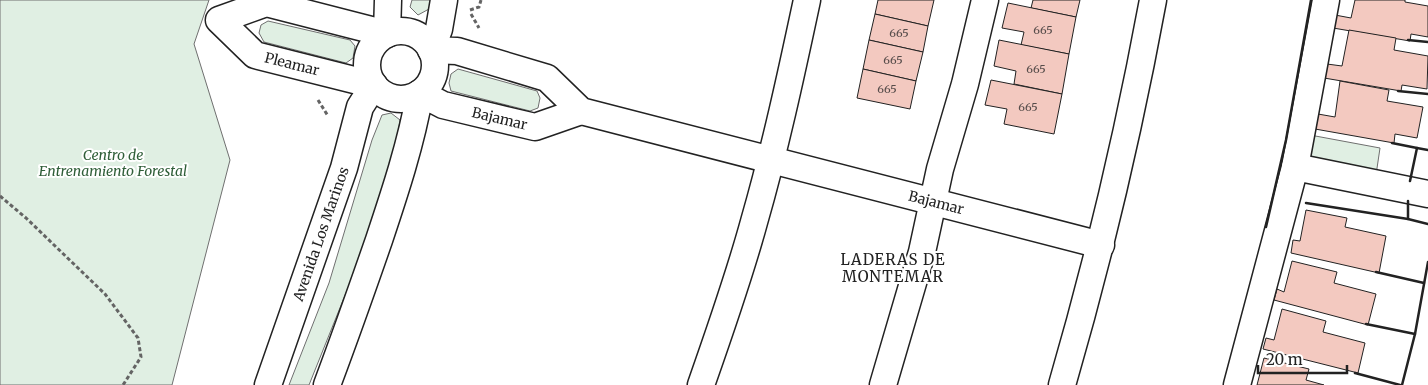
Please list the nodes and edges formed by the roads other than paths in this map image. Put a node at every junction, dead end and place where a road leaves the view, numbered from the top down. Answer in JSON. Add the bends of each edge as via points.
{"nodes":[{"id":1,"x":388,"y":0,"type":"edge"},
{"id":2,"x":444,"y":0,"type":"edge"},
{"id":3,"x":807,"y":0,"type":"edge"},
{"id":4,"x":985,"y":0,"type":"edge"},
{"id":5,"x":1153,"y":0,"type":"edge"},
{"id":6,"x":1326,"y":0,"type":"edge"},
{"id":7,"x":387,"y":34,"type":"junction"},
{"id":8,"x":432,"y":50,"type":"junction"},
{"id":9,"x":374,"y":85,"type":"junction"},
{"id":10,"x":420,"y":93,"type":"junction"},
{"id":11,"x":581,"y":111,"type":"junction"},
{"id":12,"x":771,"y":160,"type":"junction"},
{"id":13,"x":1295,"y":167,"type":"junction"},
{"id":14,"x":1428,"y":194,"type":"edge"},
{"id":15,"x":932,"y":201,"type":"junction"},
{"id":16,"x":1101,"y":244,"type":"junction"},
{"id":17,"x":268,"y":385,"type":"edge"},
{"id":18,"x":327,"y":385,"type":"edge"},
{"id":19,"x":701,"y":385,"type":"edge"},
{"id":20,"x":883,"y":385,"type":"edge"},
{"id":21,"x":1062,"y":385,"type":"edge"},
{"id":22,"x":1237,"y":385,"type":"edge"}],
"edges":[{"from":1,"to":7,"type":"street"},
{"from":2,"to":8,"type":"street"},
{"from":3,"to":12,"type":"street"},
{"from":4,"to":15,"type":"street"},
{"from":5,"to":16,"type":"street","via":[[1135,98]]},
{"from":6,"to":13,"type":"street"},
{"from":7,"to":8,"type":"street","via":[[408,32],[417,35]]},
{"from":7,"to":9,"type":"street","via":[[368,56],[369,76]]},
{"from":7,"to":9,"type":"street","name":"Pleamar","via":[[266,3],[219,20],[255,55]]},
{"from":8,"to":10,"type":"street","via":[[435,69]]},
{"from":8,"to":11,"type":"street","name":"Bajamar","via":[[457,51],[547,78]]},
{"from":9,"to":10,"type":"street","via":[[390,97],[400,99]]},
{"from":9,"to":17,"type":"street","name":"Avenida Los Marinos","via":[[360,107],[344,168]]},
{"from":10,"to":11,"type":"street","name":"Bajamar","via":[[443,105],[535,127]]},
{"from":10,"to":18,"type":"street","via":[[402,172]]},
{"from":11,"to":12,"type":"street","name":"Bajamar"},
{"from":12,"to":15,"type":"street","name":"Bajamar"},
{"from":12,"to":19,"type":"street"},
{"from":13,"to":14,"type":"street"},
{"from":13,"to":22,"type":"street"},
{"from":15,"to":16,"type":"street","name":"Bajamar"},
{"from":15,"to":20,"type":"street","via":[[922,252]]},
{"from":16,"to":21,"type":"street"}]}
